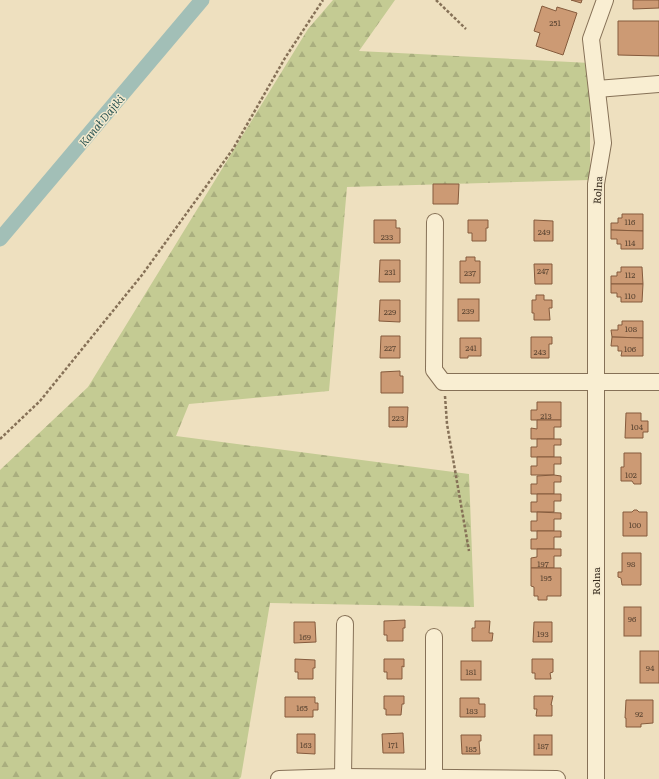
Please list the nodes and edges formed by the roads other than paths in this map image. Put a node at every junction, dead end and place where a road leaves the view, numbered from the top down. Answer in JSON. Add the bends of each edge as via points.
{"nodes":[{"id":1,"x":605,"y":0,"type":"edge"},
{"id":2,"x":659,"y":84,"type":"edge"},
{"id":3,"x":597,"y":89,"type":"junction"},
{"id":4,"x":435,"y":222,"type":"dead end"},
{"id":5,"x":595,"y":382,"type":"junction"},
{"id":6,"x":659,"y":382,"type":"edge"},
{"id":7,"x":345,"y":624,"type":"dead end"},
{"id":8,"x":434,"y":637,"type":"dead end"},
{"id":9,"x":343,"y":777,"type":"junction"},
{"id":10,"x":434,"y":777,"type":"junction"},
{"id":11,"x":279,"y":779,"type":"edge"},
{"id":12,"x":557,"y":779,"type":"edge"},
{"id":13,"x":596,"y":779,"type":"edge"}],
"edges":[{"from":1,"to":3,"type":"street","name":"Rolna","via":[[591,39]]},
{"from":2,"to":3,"type":"street"},
{"from":3,"to":5,"type":"street","name":"Rolna","via":[[603,143],[596,184]]},
{"from":4,"to":5,"type":"street","via":[[434,370],[443,382]]},
{"from":5,"to":6,"type":"street"},
{"from":5,"to":13,"type":"street","name":"Rolna"},
{"from":7,"to":9,"type":"street"},
{"from":8,"to":10,"type":"street"},
{"from":9,"to":10,"type":"street"},
{"from":9,"to":11,"type":"street"},
{"from":10,"to":12,"type":"street"}]}
